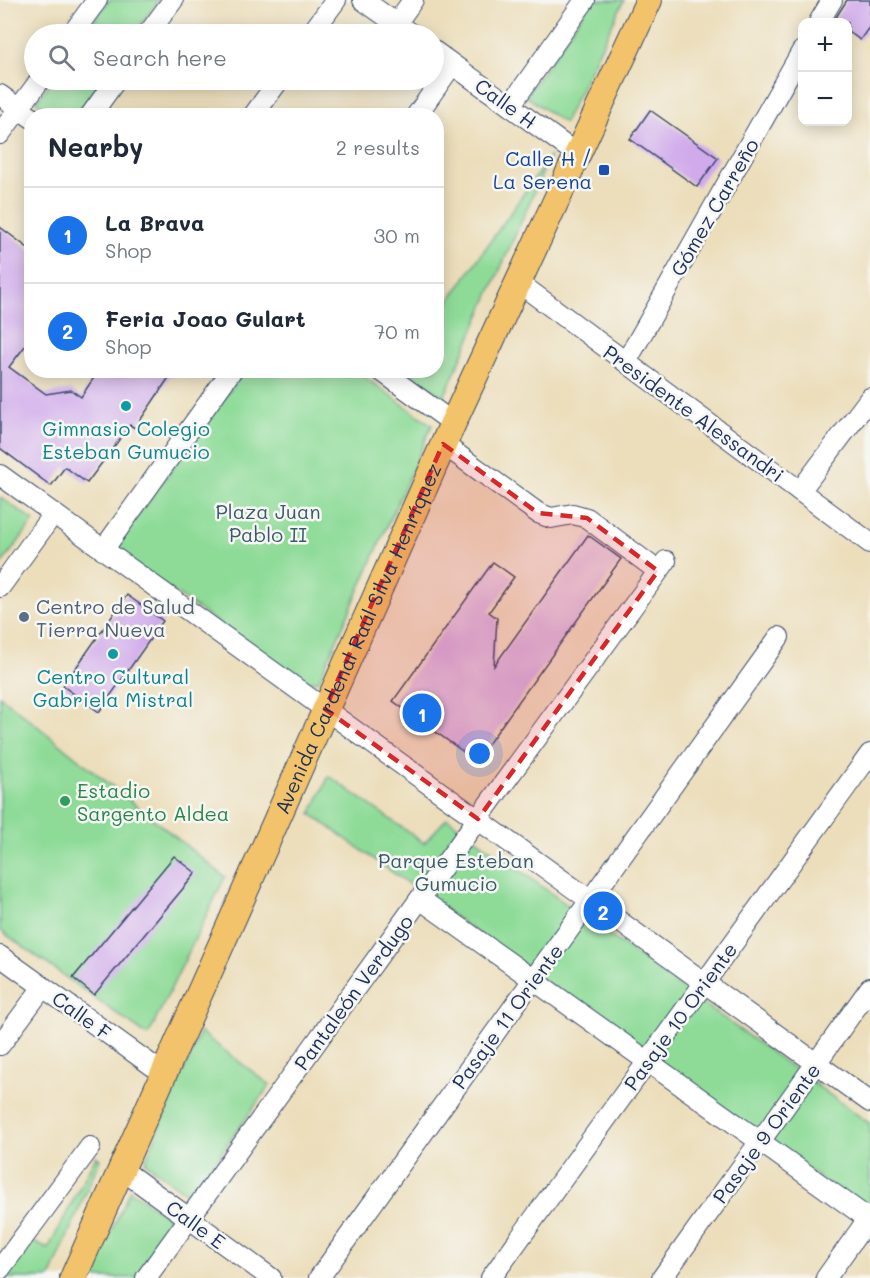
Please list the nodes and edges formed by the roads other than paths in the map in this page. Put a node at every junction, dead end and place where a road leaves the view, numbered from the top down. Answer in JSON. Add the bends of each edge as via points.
{"nodes":[{"id":1,"x":97,"y":0,"type":"edge"},
{"id":2,"x":173,"y":0,"type":"edge"},
{"id":3,"x":336,"y":0,"type":"edge"},
{"id":4,"x":363,"y":0,"type":"edge"},
{"id":5,"x":413,"y":0,"type":"edge"},
{"id":6,"x":585,"y":0,"type":"edge"},
{"id":7,"x":649,"y":0,"type":"edge"},
{"id":8,"x":832,"y":0,"type":"edge"},
{"id":9,"x":821,"y":18,"type":"edge"},
{"id":10,"x":79,"y":24,"type":"edge"},
{"id":11,"x":155,"y":24,"type":"edge"},
{"id":12,"x":319,"y":24,"type":"edge"},
{"id":13,"x":396,"y":24,"type":"edge"},
{"id":14,"x":405,"y":24,"type":"edge"},
{"id":15,"x":798,"y":58,"type":"edge"},
{"id":16,"x":444,"y":59,"type":"edge"},
{"id":17,"x":452,"y":65,"type":"junction"},
{"id":18,"x":444,"y":76,"type":"edge"},
{"id":19,"x":35,"y":90,"type":"edge"},
{"id":20,"x":109,"y":90,"type":"edge"},
{"id":21,"x":272,"y":90,"type":"edge"},
{"id":22,"x":434,"y":90,"type":"edge"},
{"id":23,"x":0,"y":95,"type":"edge"},
{"id":24,"x":510,"y":106,"type":"junction"},
{"id":25,"x":27,"y":108,"type":"edge"},
{"id":26,"x":96,"y":108,"type":"edge"},
{"id":27,"x":259,"y":108,"type":"edge"},
{"id":28,"x":422,"y":108,"type":"edge"},
{"id":29,"x":24,"y":112,"type":"edge"},
{"id":30,"x":24,"y":114,"type":"edge"},
{"id":31,"x":0,"y":135,"type":"edge"},
{"id":32,"x":578,"y":155,"type":"junction"},
{"id":33,"x":519,"y":283,"type":"junction"},
{"id":34,"x":626,"y":362,"type":"junction"},
{"id":35,"x":226,"y":378,"type":"edge"},
{"id":36,"x":388,"y":378,"type":"edge"},
{"id":37,"x":870,"y":398,"type":"edge"},
{"id":38,"x":448,"y":434,"type":"junction"},
{"id":39,"x":0,"y":475,"type":"edge"},
{"id":40,"x":800,"y":491,"type":"junction"},
{"id":41,"x":53,"y":514,"type":"junction"},
{"id":42,"x":870,"y":543,"type":"edge"},
{"id":43,"x":103,"y":550,"type":"junction"},
{"id":44,"x":0,"y":587,"type":"edge"},
{"id":45,"x":779,"y":638,"type":"dead end"},
{"id":46,"x":325,"y":709,"type":"junction"},
{"id":47,"x":870,"y":754,"type":"edge"},
{"id":48,"x":478,"y":819,"type":"junction"},
{"id":49,"x":420,"y":899,"type":"junction"},
{"id":50,"x":591,"y":900,"type":"junction"},
{"id":51,"x":0,"y":956,"type":"edge"},
{"id":52,"x":533,"y":980,"type":"junction"},
{"id":53,"x":704,"y":982,"type":"junction"},
{"id":54,"x":43,"y":987,"type":"junction"},
{"id":55,"x":870,"y":988,"type":"edge"},
{"id":56,"x":0,"y":1045,"type":"edge"},
{"id":57,"x":647,"y":1061,"type":"junction"},
{"id":58,"x":817,"y":1064,"type":"junction"},
{"id":59,"x":164,"y":1074,"type":"junction"},
{"id":60,"x":870,"y":1102,"type":"edge"},
{"id":61,"x":760,"y":1142,"type":"junction"},
{"id":62,"x":90,"y":1147,"type":"dead end"},
{"id":63,"x":121,"y":1169,"type":"junction"},
{"id":64,"x":870,"y":1218,"type":"edge"},
{"id":65,"x":189,"y":1219,"type":"junction"},
{"id":66,"x":0,"y":1269,"type":"edge"},
{"id":67,"x":73,"y":1278,"type":"edge"},
{"id":68,"x":146,"y":1278,"type":"edge"},
{"id":69,"x":272,"y":1278,"type":"edge"},
{"id":70,"x":319,"y":1278,"type":"edge"},
{"id":71,"x":490,"y":1278,"type":"edge"},
{"id":72,"x":662,"y":1278,"type":"edge"},
{"id":73,"x":826,"y":1278,"type":"edge"}],
"edges":[{"from":1,"to":10,"type":"street"},
{"from":2,"to":11,"type":"street"},
{"from":3,"to":12,"type":"street"},
{"from":4,"to":13,"type":"street"},
{"from":5,"to":14,"type":"street"},
{"from":6,"to":24,"type":"street"},
{"from":7,"to":32,"type":"main road","name":"Avenida Cardenal Raúl Silva Henríquez"},
{"from":8,"to":9,"type":"street"},
{"from":15,"to":34,"type":"street","name":"Gómez Carreño"},
{"from":16,"to":17,"type":"street","name":"Calle H"},
{"from":17,"to":18,"type":"street"},
{"from":17,"to":24,"type":"street","name":"Calle H"},
{"from":19,"to":25,"type":"street"},
{"from":20,"to":26,"type":"street"},
{"from":21,"to":27,"type":"street"},
{"from":22,"to":28,"type":"street"},
{"from":23,"to":29,"type":"street"},
{"from":24,"to":32,"type":"street","name":"Calle H"},
{"from":30,"to":31,"type":"street"},
{"from":32,"to":33,"type":"main road","name":"Avenida Cardenal Raúl Silva Henríquez"},
{"from":33,"to":34,"type":"street","name":"Presidente Alessandri"},
{"from":33,"to":38,"type":"main road","name":"Avenida Cardenal Raúl Silva Henríquez"},
{"from":34,"to":40,"type":"street","name":"Presidente Alessandri"},
{"from":35,"to":43,"type":"street"},
{"from":36,"to":38,"type":"street"},
{"from":37,"to":40,"type":"street"},
{"from":38,"to":46,"type":"main road","name":"Avenida Cardenal Raúl Silva Henríquez"},
{"from":38,"to":48,"type":"street","name":"Pantaleón Verdugo","via":[[538,513],[551,518],[573,514],[587,518],[662,566]]},
{"from":39,"to":41,"type":"street"},
{"from":40,"to":42,"type":"street","name":"Presidente Alessandri"},
{"from":41,"to":43,"type":"street"},
{"from":41,"to":44,"type":"street"},
{"from":43,"to":46,"type":"street"},
{"from":45,"to":50,"type":"street","name":"Pasaje 11 Oriente"},
{"from":46,"to":48,"type":"street"},
{"from":46,"to":59,"type":"main road","name":"Avenida Cardenal Raúl Silva Henríquez"},
{"from":47,"to":53,"type":"street","name":"Pasaje 10 Oriente"},
{"from":48,"to":49,"type":"street","name":"Pantaleón Verdugo"},
{"from":48,"to":50,"type":"street"},
{"from":49,"to":52,"type":"street"},
{"from":49,"to":65,"type":"street","name":"Pantaleón Verdugo"},
{"from":50,"to":52,"type":"street","name":"Pasaje 11 Oriente"},
{"from":50,"to":53,"type":"street"},
{"from":51,"to":54,"type":"street","name":"Calle F"},
{"from":52,"to":57,"type":"street"},
{"from":52,"to":70,"type":"street","name":"Pasaje 11 Oriente"},
{"from":53,"to":57,"type":"street","name":"Pasaje 10 Oriente"},
{"from":53,"to":58,"type":"street"},
{"from":54,"to":56,"type":"street"},
{"from":54,"to":59,"type":"street","name":"Calle F"},
{"from":55,"to":58,"type":"street","name":"Pasaje 9 Oriente"},
{"from":57,"to":61,"type":"street"},
{"from":57,"to":71,"type":"street","name":"Pasaje 10 Oriente"},
{"from":58,"to":60,"type":"street"},
{"from":58,"to":61,"type":"street","name":"Pasaje 9 Oriente"},
{"from":59,"to":63,"type":"main road","name":"Avenida Cardenal Raúl Silva Henríquez"},
{"from":61,"to":64,"type":"street"},
{"from":61,"to":72,"type":"street","name":"Pasaje 9 Oriente"},
{"from":62,"to":66,"type":"street"},
{"from":63,"to":65,"type":"street","name":"Calle E"},
{"from":63,"to":67,"type":"main road","name":"Avenida Cardenal Raúl Silva Henríquez"},
{"from":64,"to":73,"type":"street"},
{"from":65,"to":68,"type":"street","name":"Pantaleón Verdugo"},
{"from":65,"to":69,"type":"street","name":"Calle E"}]}
